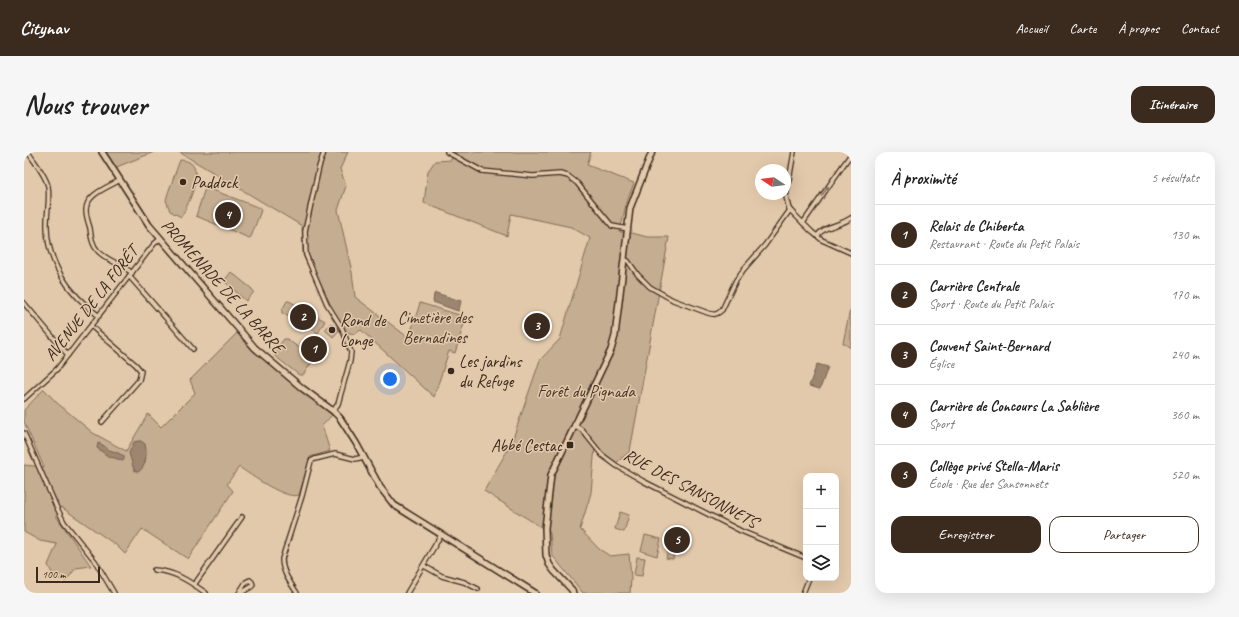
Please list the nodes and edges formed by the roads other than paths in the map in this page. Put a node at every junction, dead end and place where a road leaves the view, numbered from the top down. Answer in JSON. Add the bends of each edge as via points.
{"nodes":[{"id":1,"x":28,"y":152,"type":"edge"},
{"id":2,"x":102,"y":152,"type":"edge"},
{"id":3,"x":324,"y":152,"type":"edge"},
{"id":4,"x":447,"y":152,"type":"edge"},
{"id":5,"x":652,"y":152,"type":"edge"},
{"id":6,"x":794,"y":152,"type":"edge"},
{"id":7,"x":851,"y":154,"type":"edge"},
{"id":8,"x":120,"y":180,"type":"junction"},
{"id":9,"x":790,"y":210,"type":"junction"},
{"id":10,"x":851,"y":218,"type":"edge"},
{"id":11,"x":803,"y":223,"type":"junction"},
{"id":12,"x":628,"y":229,"type":"junction"},
{"id":13,"x":817,"y":236,"type":"junction"},
{"id":14,"x":160,"y":239,"type":"junction"},
{"id":15,"x":851,"y":253,"type":"edge"},
{"id":16,"x":624,"y":259,"type":"junction"},
{"id":17,"x":132,"y":273,"type":"junction"},
{"id":18,"x":129,"y":276,"type":"junction"},
{"id":19,"x":24,"y":303,"type":"edge"},
{"id":20,"x":99,"y":316,"type":"junction"},
{"id":21,"x":91,"y":326,"type":"junction"},
{"id":22,"x":193,"y":349,"type":"dead end"},
{"id":23,"x":68,"y":355,"type":"junction"},
{"id":24,"x":24,"y":400,"type":"edge"},
{"id":25,"x":333,"y":411,"type":"junction"},
{"id":26,"x":102,"y":422,"type":"dead end"},
{"id":27,"x":574,"y":425,"type":"junction"},
{"id":28,"x":24,"y":433,"type":"edge"},
{"id":29,"x":364,"y":457,"type":"junction"},
{"id":30,"x":242,"y":517,"type":"dead end"},
{"id":31,"x":441,"y":535,"type":"junction"},
{"id":32,"x":803,"y":557,"type":"edge"},
{"id":33,"x":424,"y":566,"type":"junction"},
{"id":34,"x":154,"y":570,"type":"dead end"},
{"id":35,"x":808,"y":581,"type":"edge"},
{"id":36,"x":194,"y":585,"type":"junction"},
{"id":37,"x":478,"y":589,"type":"dead end"},
{"id":38,"x":114,"y":593,"type":"edge"},
{"id":39,"x":206,"y":593,"type":"edge"},
{"id":40,"x":296,"y":593,"type":"edge"},
{"id":41,"x":407,"y":593,"type":"edge"},
{"id":42,"x":535,"y":593,"type":"edge"},
{"id":43,"x":573,"y":593,"type":"edge"},
{"id":44,"x":803,"y":593,"type":"edge"}],
"edges":[{"from":1,"to":20,"type":"street","via":[[48,187],[47,225],[55,262],[62,278],[72,291]]},
{"from":2,"to":8,"type":"main road","name":"PROMENADE DE LA BARRE"},
{"from":3,"to":25,"type":"street","via":[[306,222],[305,237],[306,255],[351,352],[338,404]]},
{"from":4,"to":12,"type":"street","via":[[482,171],[533,176],[568,176],[577,183],[612,226]]},
{"from":5,"to":12,"type":"main road","via":[[633,201]]},
{"from":6,"to":9,"type":"street","via":[[786,196]]},
{"from":11,"to":7,"type":"street","one_way":true},
{"from":8,"to":14,"type":"main road","name":"PROMENADE DE LA BARRE"},
{"from":8,"to":17,"type":"street","via":[[93,196],[86,211],[92,241],[98,252],[128,268]]},
{"from":9,"to":11,"type":"street"},
{"from":9,"to":16,"type":"street","via":[[736,280],[718,314],[708,314],[673,300],[650,287]]},
{"from":10,"to":13,"type":"street","via":[[842,224],[826,228]]},
{"from":11,"to":13,"type":"street"},
{"from":12,"to":16,"type":"main road"},
{"from":13,"to":15,"type":"street"},
{"from":14,"to":17,"type":"street","name":"AVENUE DE LA FORÊT"},
{"from":14,"to":25,"type":"main road","name":"PROMENADE DE LA BARRE","via":[[255,348]]},
{"from":16,"to":27,"type":"main road","via":[[611,350]]},
{"from":17,"to":18,"type":"street","name":"AVENUE DE LA FORÊT"},
{"from":18,"to":20,"type":"street","name":"AVENUE DE LA FORÊT"},
{"from":18,"to":22,"type":"street"},
{"from":19,"to":23,"type":"street"},
{"from":20,"to":21,"type":"street","name":"AVENUE DE LA FORÊT"},
{"from":21,"to":23,"type":"street","name":"AVENUE DE LA FORÊT"},
{"from":21,"to":26,"type":"street","via":[[141,371],[138,380]]},
{"from":23,"to":24,"type":"street","name":"AVENUE DE LA FORÊT"},
{"from":25,"to":29,"type":"main road","name":"PROMENADE DE LA BARRE"},
{"from":27,"to":32,"type":"street","name":"RUE DES SANSONNETS","via":[[582,430],[602,455],[643,481],[741,531]]},
{"from":27,"to":43,"type":"main road","via":[[551,475],[545,534],[546,555],[550,564]]},
{"from":28,"to":38,"type":"street","via":[[64,522],[95,561]]},
{"from":29,"to":31,"type":"main road","name":"PROMENADE DE LA BARRE","via":[[394,505]]},
{"from":29,"to":40,"type":"street","via":[[335,454],[311,462],[282,559],[285,574]]},
{"from":30,"to":36,"type":"street"},
{"from":31,"to":33,"type":"street"},
{"from":31,"to":42,"type":"main road","name":"PROMENADE DE LA BARRE"},
{"from":33,"to":37,"type":"street","via":[[442,576]]},
{"from":33,"to":41,"type":"street"},
{"from":34,"to":36,"type":"street","via":[[177,575]]},
{"from":35,"to":44,"type":"street"},
{"from":36,"to":39,"type":"street"}]}
